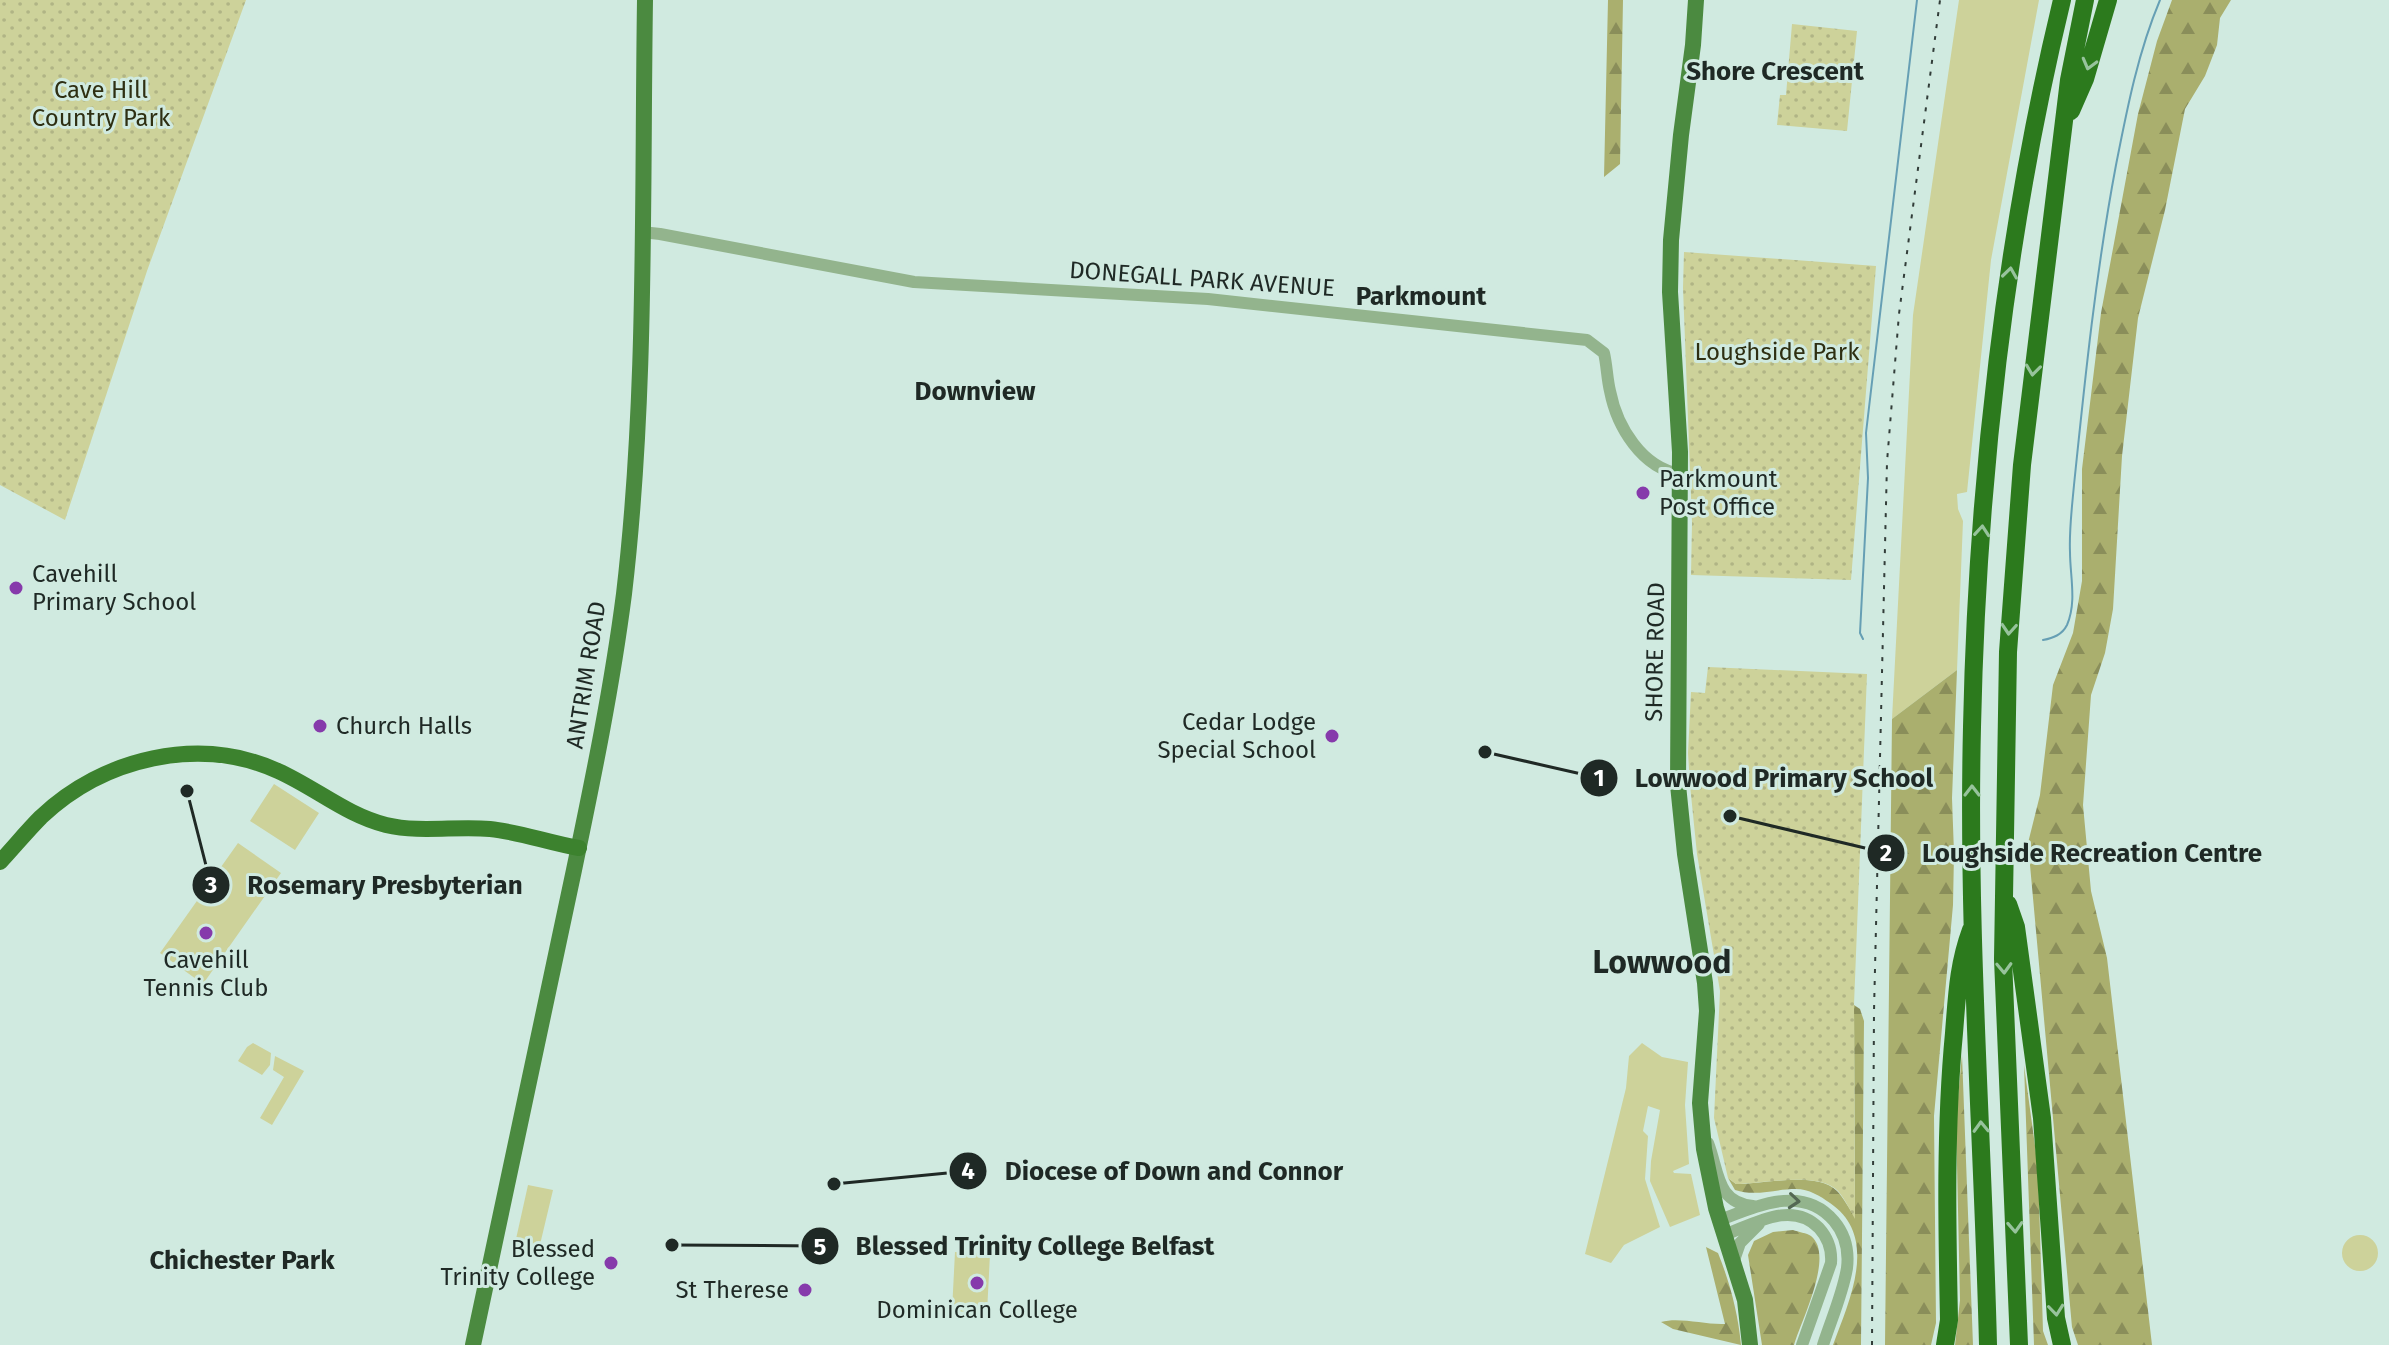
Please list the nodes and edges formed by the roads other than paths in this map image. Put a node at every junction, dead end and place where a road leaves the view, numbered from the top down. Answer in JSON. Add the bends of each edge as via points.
{"nodes":[{"id":1,"x":645,"y":0,"type":"edge"},
{"id":2,"x":1696,"y":0,"type":"edge"},
{"id":3,"x":2062,"y":0,"type":"edge"},
{"id":4,"x":2085,"y":0,"type":"edge"},
{"id":5,"x":2108,"y":0,"type":"edge"},
{"id":6,"x":2065,"y":126,"type":"junction"},
{"id":7,"x":642,"y":232,"type":"junction"},
{"id":8,"x":1680,"y":474,"type":"junction"},
{"id":9,"x":579,"y":848,"type":"junction"},
{"id":10,"x":0,"y":862,"type":"edge"},
{"id":11,"x":2004,"y":890,"type":"junction"},
{"id":12,"x":1972,"y":925,"type":"junction"},
{"id":13,"x":1702,"y":1125,"type":"junction"},
{"id":14,"x":1758,"y":1206,"type":"junction"},
{"id":15,"x":1760,"y":1221,"type":"junction"},
{"id":16,"x":1722,"y":1228,"type":"junction"},
{"id":17,"x":1733,"y":1263,"type":"junction"},
{"id":18,"x":473,"y":1345,"type":"edge"},
{"id":19,"x":1750,"y":1345,"type":"edge"},
{"id":20,"x":1802,"y":1345,"type":"edge"},
{"id":21,"x":1823,"y":1345,"type":"edge"},
{"id":22,"x":1945,"y":1345,"type":"edge"},
{"id":23,"x":1988,"y":1345,"type":"edge"},
{"id":24,"x":2019,"y":1345,"type":"edge"},
{"id":25,"x":2062,"y":1345,"type":"edge"}],
"edges":[{"from":1,"to":7,"type":"main road","name":"ANTRIM ROAD"},
{"from":2,"to":8,"type":"main road","name":"SHORE ROAD","via":[[1671,240]]},
{"from":12,"to":3,"type":"highway","one_way":true,"via":[[1972,727],[1989,457],[2019,211]]},
{"from":4,"to":6,"type":"highway"},
{"from":5,"to":6,"type":"highway","one_way":true},
{"from":6,"to":11,"type":"highway","one_way":true,"via":[[2022,465],[2005,730]]},
{"from":7,"to":8,"type":"street","name":"DONEGALL PARK AVENUE","via":[[914,282],[1208,299],[1587,340],[1604,353],[1613,404],[1631,440],[1656,468]]},
{"from":7,"to":9,"type":"main road","name":"ANTRIM ROAD","via":[[628,552]]},
{"from":8,"to":13,"type":"main road","name":"SHORE ROAD","via":[[1678,785],[1707,1011]]},
{"from":9,"to":10,"type":"highway","via":[[489,829],[388,826],[333,804],[275,770],[242,760],[186,754],[159,756],[97,777],[42,816]]},
{"from":9,"to":18,"type":"main road","name":"ANTRIM ROAD"},
{"from":11,"to":24,"type":"highway","one_way":true},
{"from":11,"to":25,"type":"highway","one_way":true,"via":[[2016,927],[2038,1082]]},
{"from":12,"to":22,"type":"highway","via":[[1961,958],[1949,1091]]},
{"from":23,"to":12,"type":"highway","one_way":true},
{"from":13,"to":14,"type":"street","via":[[1726,1195]]},
{"from":13,"to":16,"type":"main road","name":"SHORE ROAD"},
{"from":14,"to":16,"type":"street"},
{"from":14,"to":21,"type":"street","one_way":true,"via":[[1805,1201],[1829,1215],[1842,1232],[1847,1270]]},
{"from":15,"to":16,"type":"street"},
{"from":15,"to":17,"type":"street","via":[[1740,1243]]},
{"from":15,"to":20,"type":"street","via":[[1784,1214],[1802,1217],[1815,1224],[1829,1244],[1830,1270]]},
{"from":16,"to":17,"type":"main road","name":"SHORE ROAD"},
{"from":17,"to":19,"type":"main road","name":"SHORE ROAD"}]}
